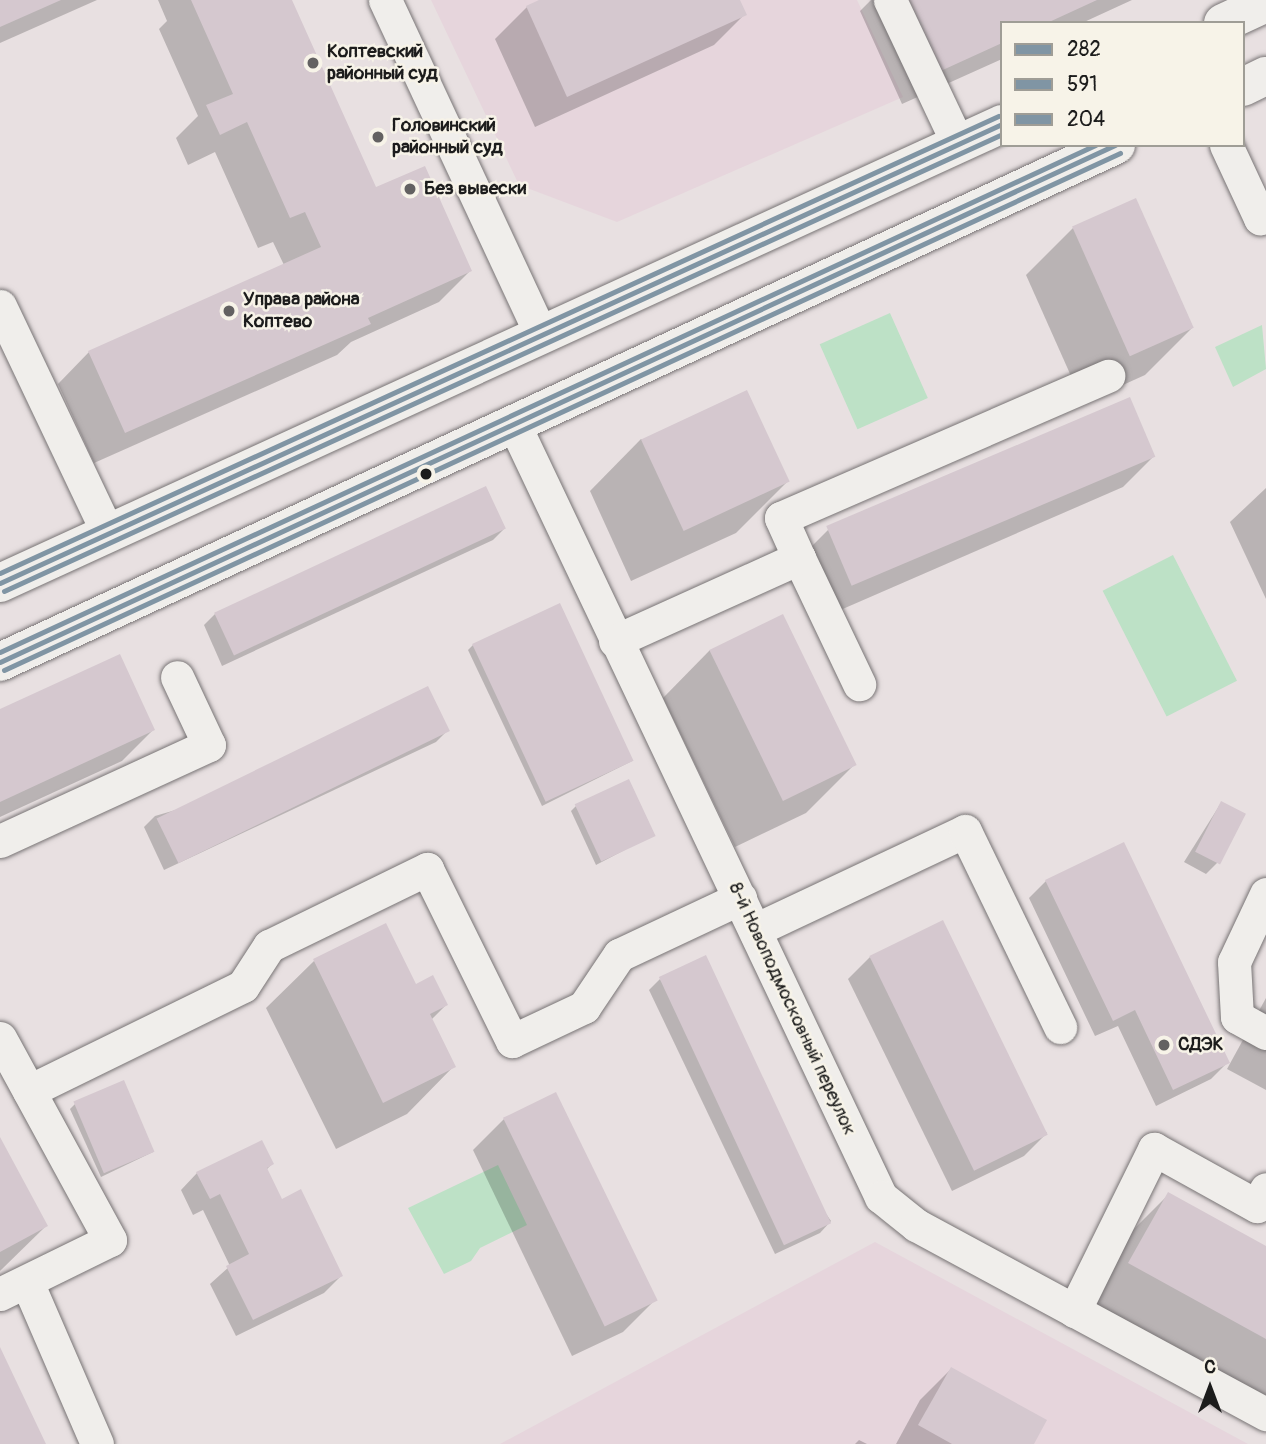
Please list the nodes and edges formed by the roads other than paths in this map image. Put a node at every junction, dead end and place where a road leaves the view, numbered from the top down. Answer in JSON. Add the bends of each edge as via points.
{"nodes":[{"id":1,"x":384,"y":0,"type":"edge"},
{"id":2,"x":891,"y":0,"type":"edge"},
{"id":3,"x":1266,"y":4,"type":"edge"},
{"id":4,"x":1228,"y":21,"type":"edge"},
{"id":5,"x":1266,"y":76,"type":"edge"},
{"id":6,"x":1245,"y":86,"type":"edge"},
{"id":7,"x":1000,"y":125,"type":"edge"},
{"id":8,"x":958,"y":144,"type":"junction"},
{"id":9,"x":1112,"y":147,"type":"edge"},
{"id":10,"x":1227,"y":147,"type":"edge"},
{"id":11,"x":1266,"y":215,"type":"edge"},
{"id":12,"x":0,"y":306,"type":"edge"},
{"id":13,"x":540,"y":332,"type":"junction"},
{"id":14,"x":1108,"y":376,"type":"dead end"},
{"id":15,"x":513,"y":422,"type":"junction"},
{"id":16,"x":108,"y":533,"type":"junction"},
{"id":17,"x":799,"y":558,"type":"junction"},
{"id":18,"x":0,"y":583,"type":"edge"},
{"id":19,"x":615,"y":641,"type":"junction"},
{"id":20,"x":0,"y":662,"type":"edge"},
{"id":21,"x":177,"y":677,"type":"dead end"},
{"id":22,"x":859,"y":684,"type":"dead end"},
{"id":23,"x":0,"y":841,"type":"edge"},
{"id":24,"x":1266,"y":894,"type":"edge"},
{"id":25,"x":740,"y":898,"type":"junction"},
{"id":26,"x":755,"y":930,"type":"junction"},
{"id":27,"x":1060,"y":1027,"type":"dead end"},
{"id":28,"x":1266,"y":1033,"type":"edge"},
{"id":29,"x":0,"y":1038,"type":"edge"},
{"id":30,"x":29,"y":1091,"type":"junction"},
{"id":31,"x":1266,"y":1189,"type":"edge"},
{"id":32,"x":13,"y":1288,"type":"edge"},
{"id":33,"x":1074,"y":1311,"type":"junction"},
{"id":34,"x":1266,"y":1414,"type":"edge"},
{"id":35,"x":97,"y":1444,"type":"edge"}],
"edges":[{"from":1,"to":13,"type":"street"},
{"from":2,"to":8,"type":"street"},
{"from":3,"to":4,"type":"main road"},
{"from":5,"to":6,"type":"main road"},
{"from":7,"to":8,"type":"main road"},
{"from":8,"to":13,"type":"main road"},
{"from":9,"to":15,"type":"main road"},
{"from":10,"to":11,"type":"street","via":[[1260,218]]},
{"from":12,"to":16,"type":"street"},
{"from":13,"to":16,"type":"main road"},
{"from":14,"to":17,"type":"street","via":[[781,519]]},
{"from":15,"to":19,"type":"street","name":"8-й Новоподмосковный переулок"},
{"from":15,"to":20,"type":"main road"},
{"from":16,"to":18,"type":"main road"},
{"from":17,"to":19,"type":"street"},
{"from":17,"to":22,"type":"street"},
{"from":19,"to":25,"type":"street","name":"8-й Новоподмосковный переулок"},
{"from":21,"to":23,"type":"street","via":[[209,745]]},
{"from":24,"to":28,"type":"street","via":[[1234,962],[1237,1017]]},
{"from":25,"to":26,"type":"street","name":"8-й Новоподмосковный переулок"},
{"from":25,"to":30,"type":"street","via":[[619,955],[584,1007],[512,1041],[427,869],[269,946],[243,986]]},
{"from":26,"to":27,"type":"street","via":[[965,831]]},
{"from":26,"to":33,"type":"street","name":"8-й Новоподмосковный переулок","via":[[881,1197],[916,1225]]},
{"from":29,"to":30,"type":"street"},
{"from":30,"to":32,"type":"street","via":[[110,1240]]},
{"from":31,"to":33,"type":"street","via":[[1258,1206],[1154,1149]]},
{"from":32,"to":35,"type":"street"},
{"from":33,"to":34,"type":"street","name":"8-й Новоподмосковный переулок"}]}
